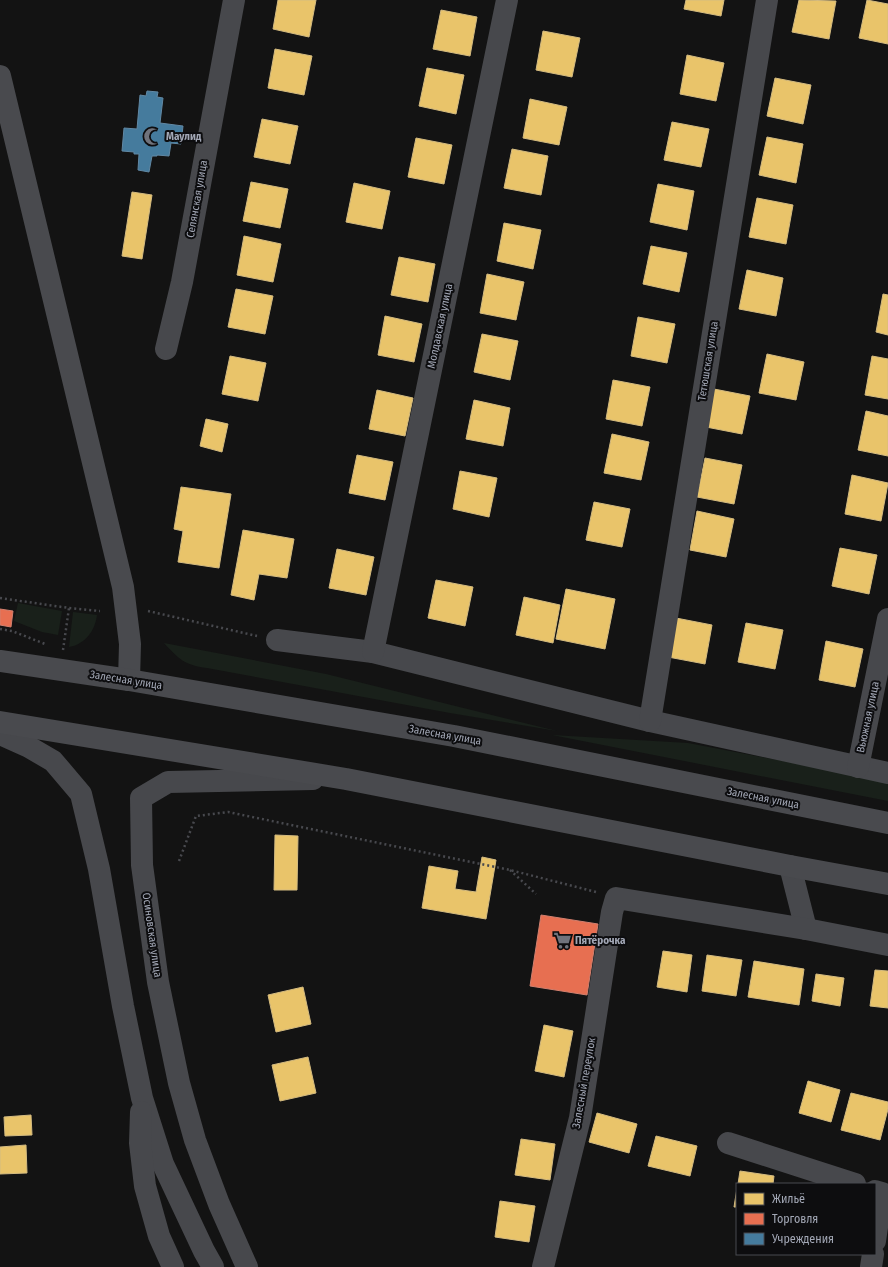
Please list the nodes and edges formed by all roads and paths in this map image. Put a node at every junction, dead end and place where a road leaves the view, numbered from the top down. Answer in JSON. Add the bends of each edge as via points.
{"nodes":[{"id":1,"x":234,"y":0,"type":"edge"},
{"id":2,"x":507,"y":0,"type":"edge"},
{"id":3,"x":767,"y":0,"type":"edge"},
{"id":4,"x":0,"y":76,"type":"edge"},
{"id":5,"x":166,"y":349,"type":"dead end"},
{"id":6,"x":0,"y":598,"type":"edge"},
{"id":7,"x":69,"y":608,"type":"junction"},
{"id":8,"x":100,"y":611,"type":"dead end"},
{"id":9,"x":148,"y":611,"type":"dead end"},
{"id":10,"x":888,"y":619,"type":"edge"},
{"id":11,"x":0,"y":629,"type":"edge"},
{"id":12,"x":277,"y":640,"type":"joint"},
{"id":13,"x":49,"y":645,"type":"dead end"},
{"id":14,"x":56,"y":648,"type":"dead end"},
{"id":15,"x":373,"y":652,"type":"junction"},
{"id":16,"x":0,"y":661,"type":"edge"},
{"id":17,"x":128,"y":680,"type":"junction"},
{"id":18,"x":650,"y":721,"type":"junction"},
{"id":19,"x":0,"y":722,"type":"edge"},
{"id":20,"x":0,"y":734,"type":"edge"},
{"id":21,"x":858,"y":767,"type":"junction"},
{"id":22,"x":888,"y":773,"type":"edge"},
{"id":23,"x":346,"y":779,"type":"junction"},
{"id":24,"x":888,"y":823,"type":"edge"},
{"id":25,"x":179,"y":861,"type":"dead end"},
{"id":26,"x":790,"y":866,"type":"junction"},
{"id":27,"x":510,"y":870,"type":"junction"},
{"id":28,"x":888,"y":884,"type":"edge"},
{"id":29,"x":536,"y":894,"type":"dead end"},
{"id":30,"x":616,"y":898,"type":"junction"},
{"id":31,"x":806,"y":929,"type":"junction"},
{"id":32,"x":888,"y":945,"type":"edge"},
{"id":33,"x":142,"y":1098,"type":"junction"},
{"id":34,"x":728,"y":1143,"type":"dead end"},
{"id":35,"x":852,"y":1183,"type":"edge"},
{"id":36,"x":876,"y":1191,"type":"edge"},
{"id":37,"x":876,"y":1234,"type":"edge"},
{"id":38,"x":873,"y":1255,"type":"edge"},
{"id":39,"x":173,"y":1267,"type":"edge"},
{"id":40,"x":213,"y":1267,"type":"edge"},
{"id":41,"x":247,"y":1267,"type":"edge"},
{"id":42,"x":543,"y":1267,"type":"edge"},
{"id":43,"x":871,"y":1267,"type":"edge"}],
"edges":[{"from":1,"to":5,"type":"street","name":"Селянская улица","via":[[182,282]]},
{"from":2,"to":15,"type":"street","name":"Молдавская улица"},
{"from":3,"to":18,"type":"street","name":"Тетюшская улица"},
{"from":4,"to":17,"type":"main road","via":[[123,587],[130,644]]},
{"from":6,"to":7,"type":"path"},
{"from":7,"to":8,"type":"path"},
{"from":7,"to":14,"type":"path","via":[[63,651]]},
{"from":9,"to":12,"type":"path"},
{"from":10,"to":21,"type":"street","name":"Вьюжная улица"},
{"from":11,"to":13,"type":"path"},
{"from":12,"to":15,"type":"street"},
{"from":15,"to":18,"type":"street"},
{"from":16,"to":17,"type":"main road","name":"Залесная улица"},
{"from":17,"to":24,"type":"main road","name":"Залесная улица","via":[[454,736]]},
{"from":18,"to":21,"type":"street"},
{"from":19,"to":23,"type":"main road"},
{"from":20,"to":33,"type":"street","via":[[29,747],[53,762],[81,794],[99,869]]},
{"from":21,"to":22,"type":"street"},
{"from":23,"to":26,"type":"main road"},
{"from":23,"to":41,"type":"street","name":"Осиновская улица","via":[[168,782],[141,798],[143,873],[158,982],[179,1083],[195,1140],[216,1197]]},
{"from":25,"to":27,"type":"path","via":[[196,816],[228,812]]},
{"from":26,"to":28,"type":"main road"},
{"from":26,"to":31,"type":"street"},
{"from":27,"to":29,"type":"path"},
{"from":27,"to":30,"type":"path"},
{"from":30,"to":31,"type":"street"},
{"from":30,"to":42,"type":"street","name":"Залесный переулок","via":[[580,1118]]},
{"from":31,"to":32,"type":"street"},
{"from":33,"to":39,"type":"street","via":[[140,1143],[145,1186],[159,1236]]},
{"from":33,"to":40,"type":"street","via":[[163,1164]]},
{"from":34,"to":35,"type":"street"},
{"from":36,"to":37,"type":"street","via":[[882,1193]]},
{"from":38,"to":43,"type":"street"}]}
